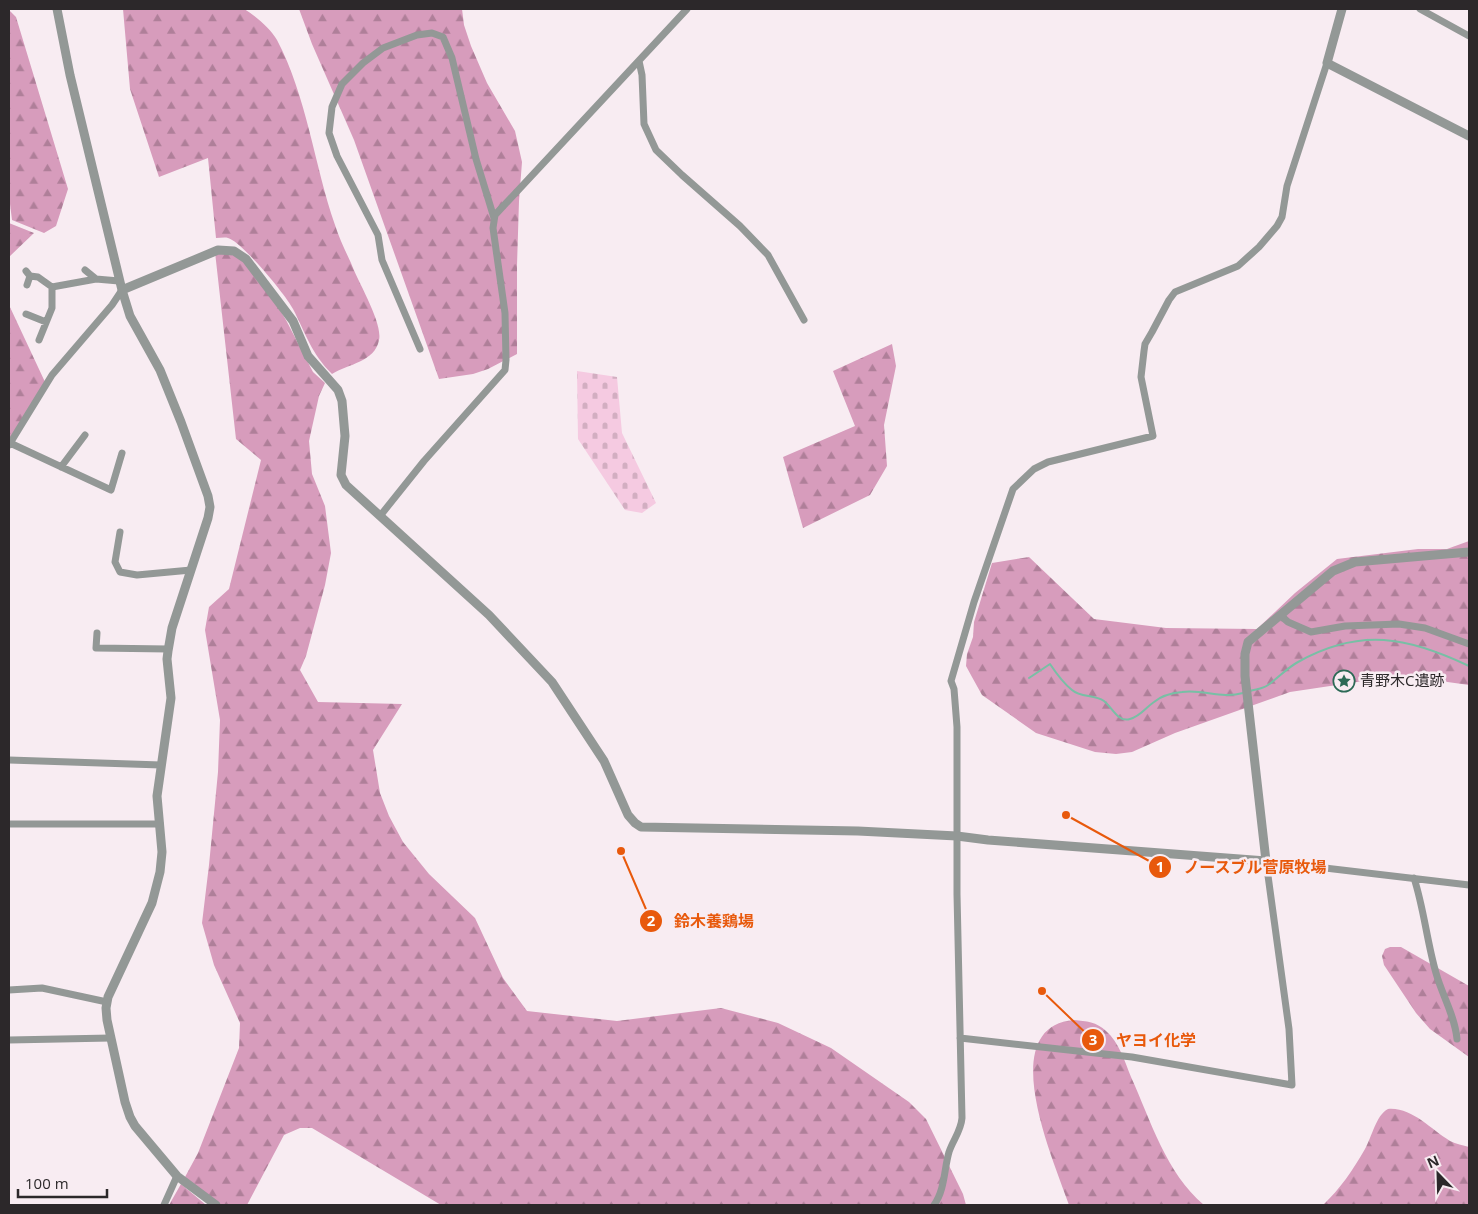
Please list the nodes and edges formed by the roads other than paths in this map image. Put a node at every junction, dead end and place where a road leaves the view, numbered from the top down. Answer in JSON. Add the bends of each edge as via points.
{"nodes":[{"id":1,"x":56,"y":9,"type":"edge"},
{"id":2,"x":687,"y":9,"type":"edge"},
{"id":3,"x":1342,"y":9,"type":"edge"},
{"id":4,"x":1420,"y":9,"type":"edge"},
{"id":5,"x":1469,"y":36,"type":"edge"},
{"id":6,"x":639,"y":61,"type":"junction"},
{"id":7,"x":1327,"y":63,"type":"junction"},
{"id":8,"x":1469,"y":136,"type":"edge"},
{"id":9,"x":494,"y":218,"type":"junction"},
{"id":10,"x":85,"y":270,"type":"dead end"},
{"id":11,"x":96,"y":279,"type":"junction"},
{"id":12,"x":120,"y":281,"type":"junction"},
{"id":13,"x":27,"y":285,"type":"dead end"},
{"id":14,"x":52,"y":287,"type":"junction"},
{"id":15,"x":122,"y":290,"type":"junction"},
{"id":16,"x":26,"y":314,"type":"dead end"},
{"id":17,"x":804,"y":320,"type":"dead end"},
{"id":18,"x":46,"y":322,"type":"junction"},
{"id":19,"x":39,"y":340,"type":"dead end"},
{"id":20,"x":420,"y":349,"type":"dead end"},
{"id":21,"x":85,"y":435,"type":"dead end"},
{"id":22,"x":10,"y":444,"type":"edge"},
{"id":23,"x":122,"y":453,"type":"dead end"},
{"id":24,"x":62,"y":467,"type":"junction"},
{"id":25,"x":380,"y":516,"type":"junction"},
{"id":26,"x":120,"y":532,"type":"dead end"},
{"id":27,"x":1469,"y":552,"type":"edge"},
{"id":28,"x":191,"y":570,"type":"junction"},
{"id":29,"x":1280,"y":615,"type":"junction"},
{"id":30,"x":97,"y":632,"type":"dead end"},
{"id":31,"x":1469,"y":644,"type":"edge"},
{"id":32,"x":168,"y":649,"type":"junction"},
{"id":33,"x":9,"y":760,"type":"edge"},
{"id":34,"x":161,"y":765,"type":"junction"},
{"id":35,"x":9,"y":824,"type":"edge"},
{"id":36,"x":160,"y":824,"type":"junction"},
{"id":37,"x":957,"y":836,"type":"junction"},
{"id":38,"x":1266,"y":861,"type":"junction"},
{"id":39,"x":1414,"y":878,"type":"junction"},
{"id":40,"x":1469,"y":885,"type":"edge"},
{"id":41,"x":9,"y":990,"type":"edge"},
{"id":42,"x":107,"y":1002,"type":"junction"},
{"id":43,"x":111,"y":1038,"type":"junction"},
{"id":44,"x":960,"y":1038,"type":"junction"},
{"id":45,"x":1457,"y":1039,"type":"dead end"},
{"id":46,"x":9,"y":1040,"type":"edge"},
{"id":47,"x":177,"y":1176,"type":"junction"},
{"id":48,"x":164,"y":1205,"type":"edge"},
{"id":49,"x":216,"y":1205,"type":"edge"},
{"id":50,"x":934,"y":1205,"type":"edge"}],
"edges":[{"from":1,"to":12,"type":"street"},
{"from":2,"to":6,"type":"street"},
{"from":3,"to":7,"type":"street"},
{"from":4,"to":5,"type":"street"},
{"from":6,"to":9,"type":"street"},
{"from":6,"to":17,"type":"street","via":[[644,124],[656,150],[768,255]]},
{"from":7,"to":8,"type":"street"},
{"from":7,"to":37,"type":"street","via":[[1277,226],[1238,266],[1175,292],[1145,344],[1141,377],[1153,436],[1048,462],[1034,468],[1013,489],[951,681],[957,727]]},
{"from":9,"to":20,"type":"street","via":[[452,58],[443,37],[432,32],[383,48],[342,84],[332,107],[329,133],[337,156],[378,235],[382,260]]},
{"from":9,"to":25,"type":"street","via":[[505,313],[505,370]]},
{"from":10,"to":11,"type":"street"},
{"from":11,"to":12,"type":"street"},
{"from":11,"to":14,"type":"street"},
{"from":12,"to":15,"type":"street"},
{"from":13,"to":14,"type":"street","via":[[28,273]]},
{"from":14,"to":18,"type":"street","via":[[52,308]]},
{"from":15,"to":22,"type":"street","via":[[52,376]]},
{"from":15,"to":25,"type":"street","via":[[218,250],[234,251],[246,259],[293,321],[308,356],[338,390],[345,436],[343,480]]},
{"from":15,"to":28,"type":"street","via":[[130,316],[160,370],[208,496],[208,518]]},
{"from":16,"to":18,"type":"street"},
{"from":18,"to":19,"type":"street"},
{"from":21,"to":24,"type":"street"},
{"from":22,"to":24,"type":"street"},
{"from":23,"to":24,"type":"street","via":[[111,490]]},
{"from":25,"to":37,"type":"street","via":[[489,615],[552,682],[604,761],[628,815],[641,827]]},
{"from":26,"to":28,"type":"street","via":[[115,562],[120,572],[137,575]]},
{"from":27,"to":29,"type":"street","via":[[1342,566]]},
{"from":28,"to":32,"type":"street"},
{"from":29,"to":31,"type":"street","via":[[1311,632],[1345,626],[1399,624],[1425,628]]},
{"from":29,"to":38,"type":"street","via":[[1248,642],[1245,654]]},
{"from":30,"to":32,"type":"street","via":[[96,648]]},
{"from":32,"to":34,"type":"street","via":[[171,698]]},
{"from":33,"to":34,"type":"street"},
{"from":34,"to":36,"type":"street","via":[[157,796]]},
{"from":35,"to":36,"type":"street"},
{"from":36,"to":42,"type":"street","via":[[160,872],[152,903]]},
{"from":37,"to":38,"type":"street"},
{"from":37,"to":44,"type":"street"},
{"from":38,"to":39,"type":"street"},
{"from":38,"to":44,"type":"street","via":[[1292,1084],[1132,1057]]},
{"from":39,"to":40,"type":"street"},
{"from":39,"to":45,"type":"street","via":[[1435,970],[1456,1026]]},
{"from":41,"to":42,"type":"street","via":[[42,988]]},
{"from":42,"to":43,"type":"street"},
{"from":43,"to":46,"type":"street"},
{"from":43,"to":47,"type":"street","via":[[130,1117]]},
{"from":44,"to":50,"type":"street","via":[[961,1124],[950,1149],[939,1197]]},
{"from":47,"to":48,"type":"street"},
{"from":47,"to":49,"type":"street"}]}
